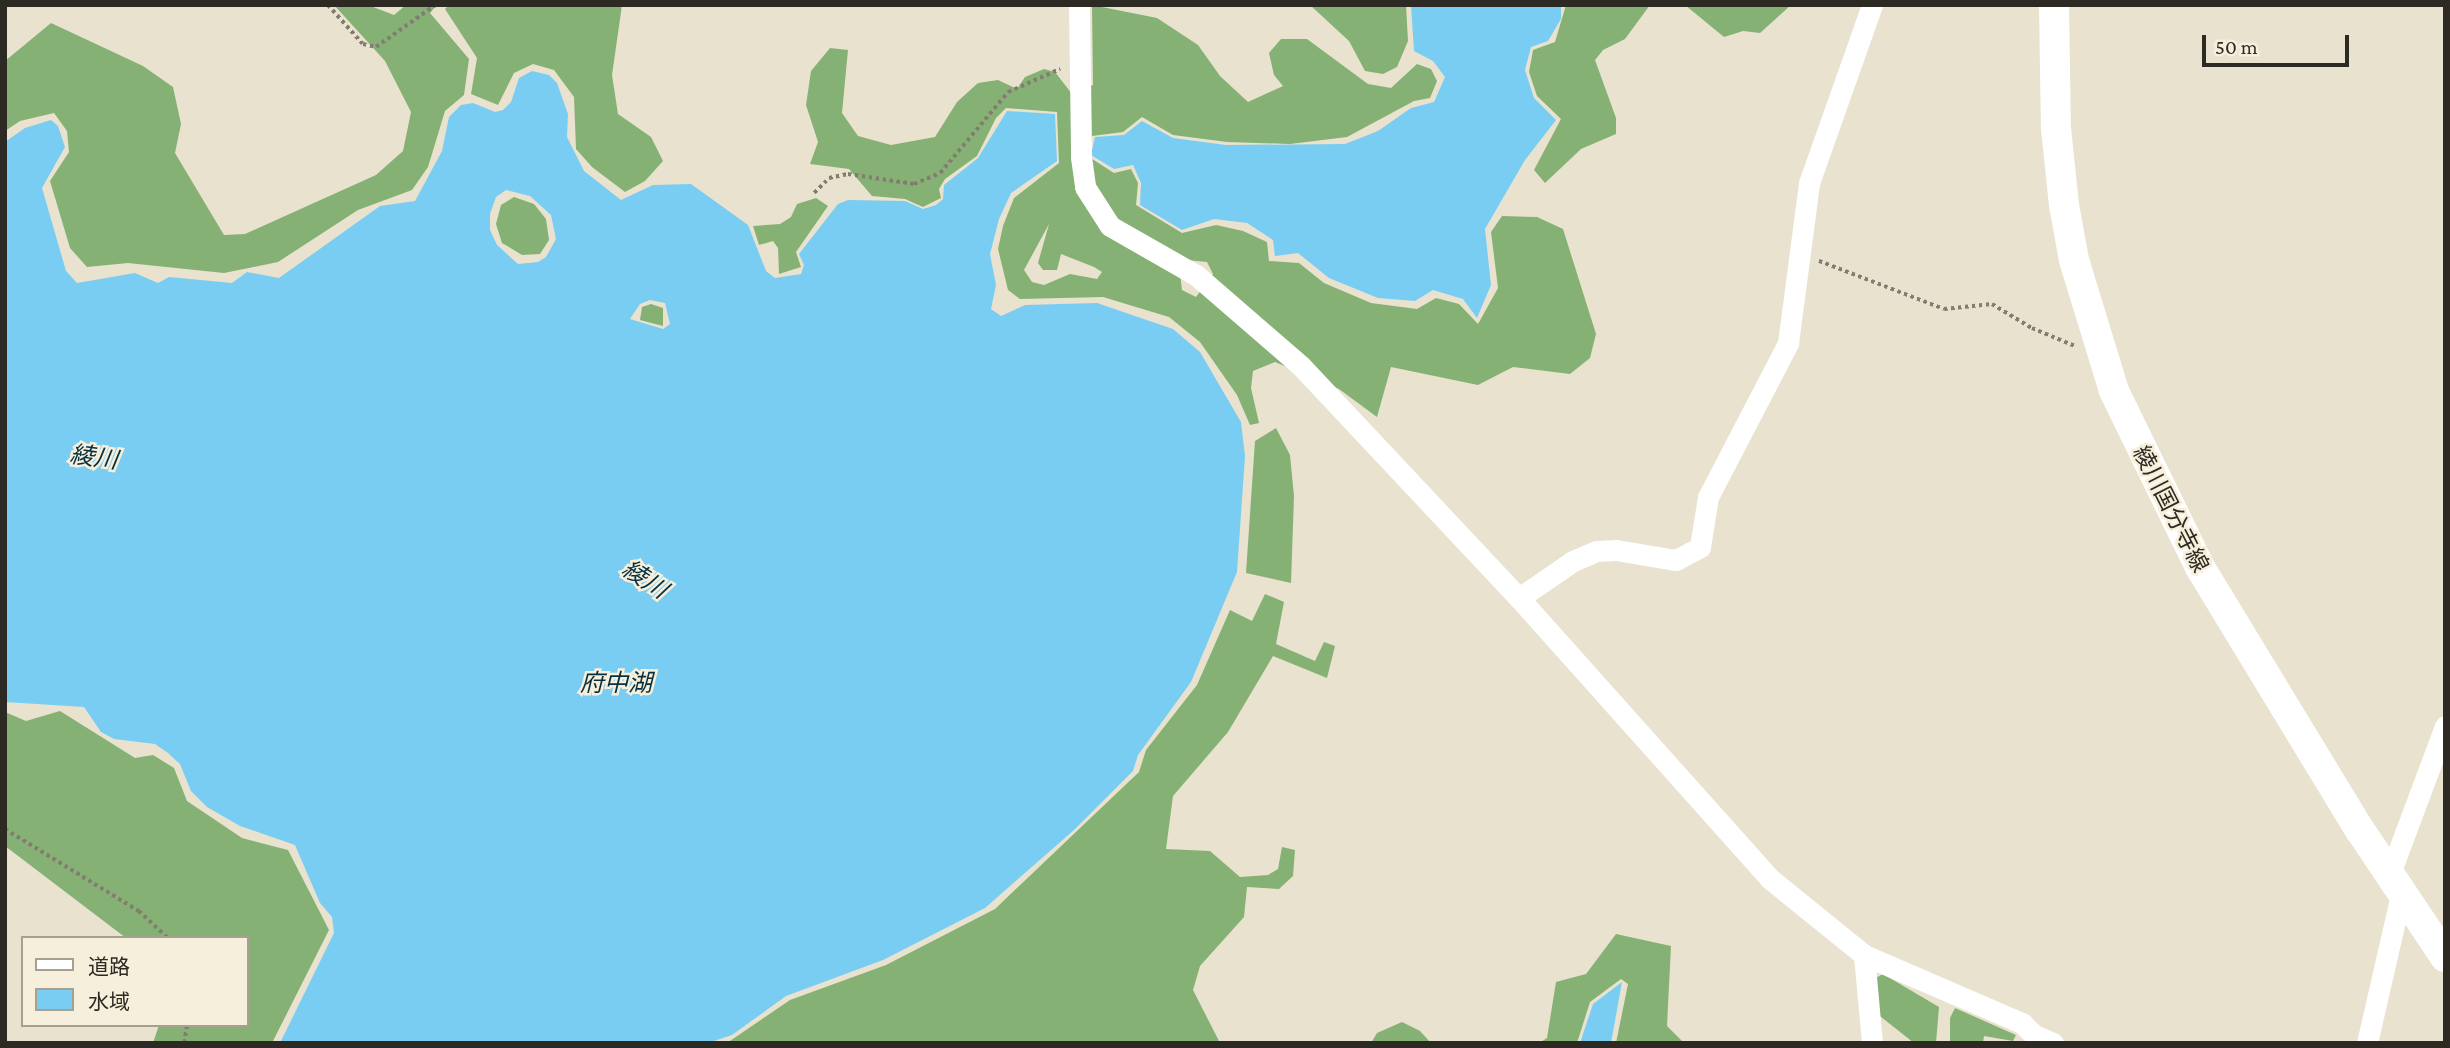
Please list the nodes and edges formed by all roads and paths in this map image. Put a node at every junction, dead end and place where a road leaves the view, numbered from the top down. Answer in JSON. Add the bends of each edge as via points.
{"nodes":[{"id":1,"x":328,"y":5,"type":"edge"},
{"id":2,"x":435,"y":5,"type":"edge"},
{"id":3,"x":896,"y":5,"type":"edge"},
{"id":4,"x":905,"y":5,"type":"edge"},
{"id":5,"x":1079,"y":5,"type":"edge"},
{"id":6,"x":1872,"y":5,"type":"edge"},
{"id":7,"x":2054,"y":5,"type":"edge"},
{"id":8,"x":1080,"y":70,"type":"junction"},
{"id":9,"x":814,"y":193,"type":"dead end"},
{"id":10,"x":1800,"y":254,"type":"junction"},
{"id":11,"x":2098,"y":348,"type":"junction"},
{"id":12,"x":1519,"y":598,"type":"junction"},
{"id":13,"x":2445,"y":726,"type":"edge"},
{"id":14,"x":5,"y":830,"type":"edge"},
{"id":15,"x":2395,"y":885,"type":"junction"},
{"id":16,"x":166,"y":936,"type":"edge"},
{"id":17,"x":1864,"y":955,"type":"junction"},
{"id":18,"x":2445,"y":957,"type":"edge"},
{"id":19,"x":1872,"y":1043,"type":"edge"},
{"id":20,"x":2053,"y":1043,"type":"edge"},
{"id":21,"x":2367,"y":1043,"type":"edge"}],
"edges":[{"from":1,"to":2,"type":"path","via":[[363,44],[376,47]]},
{"from":3,"to":4,"type":"path"},
{"from":5,"to":8,"type":"street"},
{"from":6,"to":10,"type":"street","via":[[1809,183]]},
{"from":7,"to":11,"type":"main road","name":"綾川国分寺線","via":[[2056,128],[2064,205]]},
{"from":8,"to":9,"type":"path","via":[[1062,69],[1034,77],[1008,92],[940,173],[914,184],[848,174],[830,178]]},
{"from":8,"to":12,"type":"street","via":[[1081,158],[1085,187],[1095,209],[1110,226],[1196,275],[1243,312],[1301,366]]},
{"from":10,"to":11,"type":"path","via":[[1944,309],[1992,304],[2072,346]]},
{"from":10,"to":12,"type":"street","via":[[1788,343],[1709,497],[1700,547],[1676,560],[1596,551]]},
{"from":11,"to":15,"type":"main road","name":"綾川国分寺線","via":[[2144,461],[2201,569]]},
{"from":12,"to":17,"type":"street","via":[[1769,878]]},
{"from":13,"to":15,"type":"street"},
{"from":14,"to":16,"type":"path","via":[[139,911]]},
{"from":15,"to":18,"type":"main road","name":"綾川国分寺線"},
{"from":15,"to":21,"type":"street"},
{"from":17,"to":19,"type":"street"},
{"from":17,"to":20,"type":"street","via":[[2022,1023]]}]}
